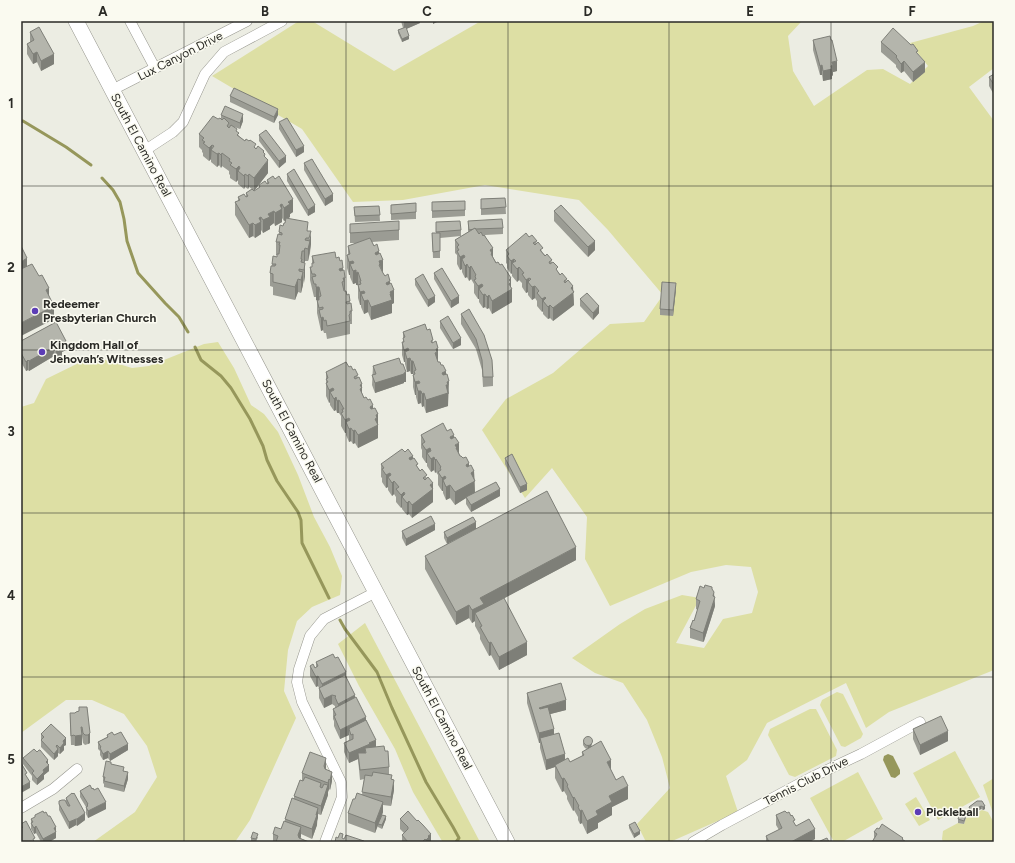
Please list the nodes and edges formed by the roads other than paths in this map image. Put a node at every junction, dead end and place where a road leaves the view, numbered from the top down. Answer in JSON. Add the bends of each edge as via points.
{"nodes":[{"id":1,"x":76,"y":21,"type":"edge"},
{"id":2,"x":130,"y":21,"type":"edge"},
{"id":3,"x":248,"y":21,"type":"edge"},
{"id":4,"x":282,"y":21,"type":"edge"},
{"id":5,"x":155,"y":68,"type":"junction"},
{"id":6,"x":112,"y":90,"type":"junction"},
{"id":7,"x":144,"y":151,"type":"junction"},
{"id":8,"x":376,"y":592,"type":"junction"},
{"id":9,"x":920,"y":722,"type":"dead end"},
{"id":10,"x":77,"y":769,"type":"dead end"},
{"id":11,"x":21,"y":808,"type":"edge"},
{"id":12,"x":704,"y":839,"type":"edge"},
{"id":13,"x":325,"y":842,"type":"edge"},
{"id":14,"x":507,"y":842,"type":"edge"},
{"id":15,"x":693,"y":842,"type":"edge"}],
"edges":[{"from":1,"to":6,"type":"main road","name":"South El Camino Real"},
{"from":2,"to":5,"type":"street"},
{"from":3,"to":5,"type":"street","name":"Lux Canyon Drive"},
{"from":4,"to":7,"type":"street","via":[[224,52],[205,74],[183,122],[173,132]]},
{"from":5,"to":6,"type":"street","name":"Lux Canyon Drive"},
{"from":6,"to":7,"type":"main road","name":"South El Camino Real"},
{"from":7,"to":8,"type":"main road","name":"South El Camino Real"},
{"from":8,"to":13,"type":"street","via":[[324,619],[310,636],[299,670],[297,682],[302,702],[341,782],[342,797]]},
{"from":8,"to":14,"type":"main road","name":"South El Camino Real"},
{"from":9,"to":12,"type":"street","name":"Tennis Club Drive","via":[[722,824]]},
{"from":10,"to":11,"type":"street","via":[[53,789]]},
{"from":12,"to":15,"type":"street","name":"Tennis Club Drive"}]}
